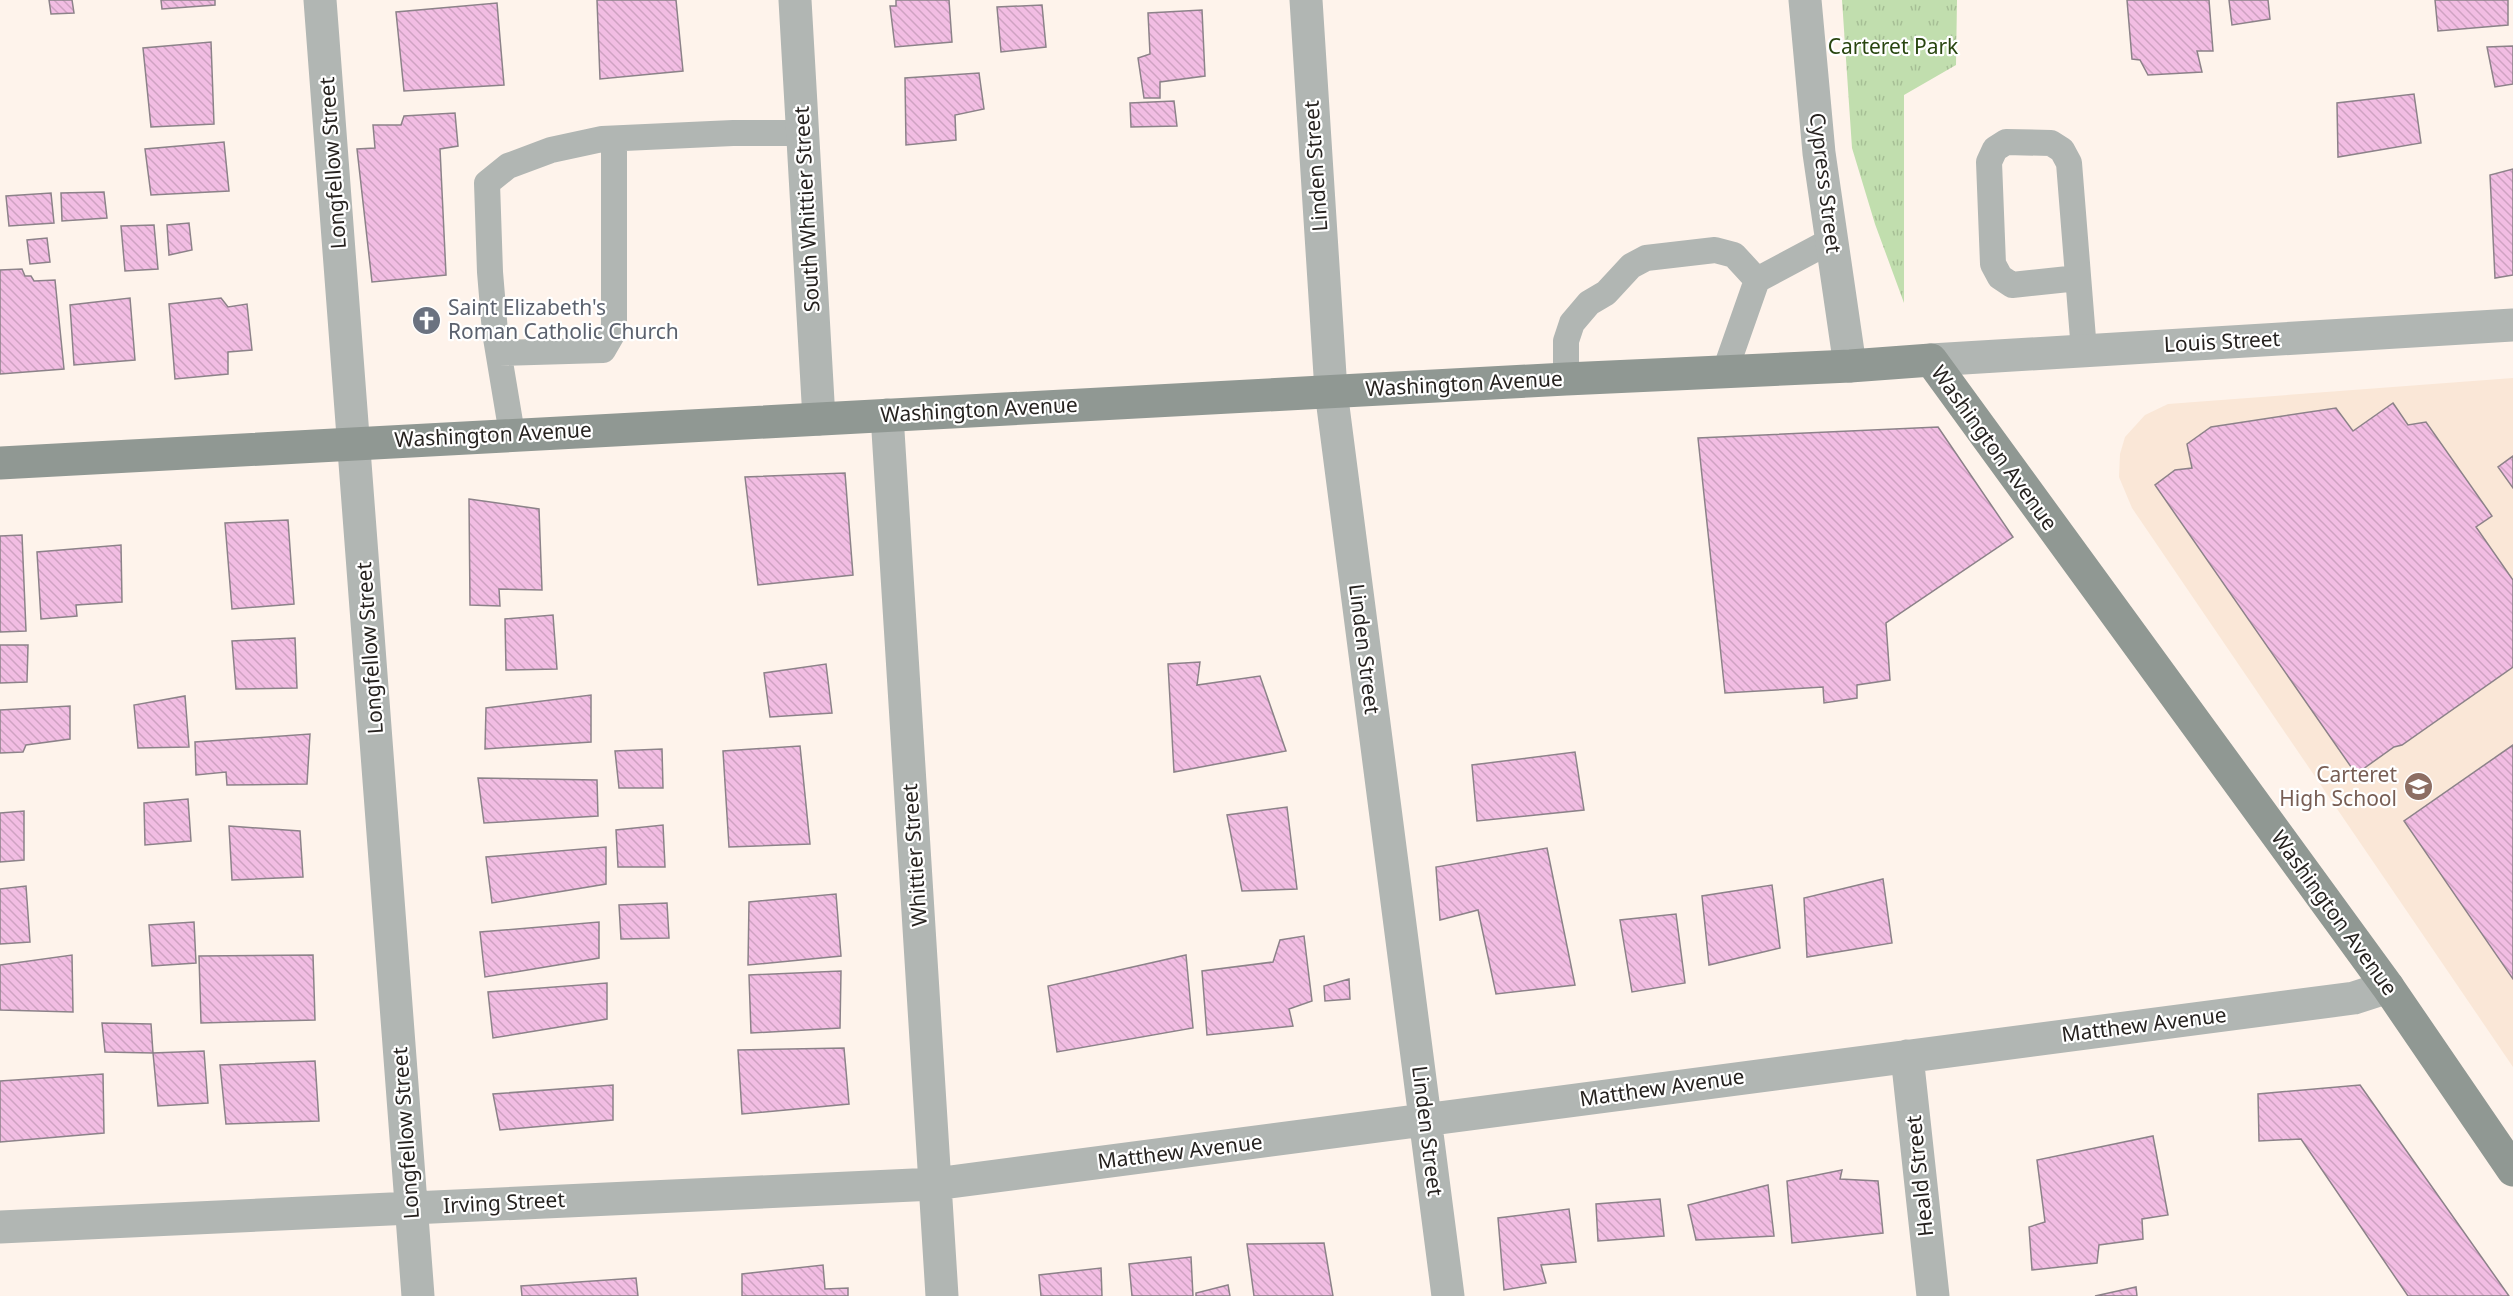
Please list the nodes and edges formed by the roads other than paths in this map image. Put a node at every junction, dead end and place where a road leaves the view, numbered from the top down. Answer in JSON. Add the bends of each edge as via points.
{"nodes":[{"id":1,"x":320,"y":0,"type":"edge"},
{"id":2,"x":795,"y":0,"type":"edge"},
{"id":3,"x":1306,"y":0,"type":"edge"},
{"id":4,"x":1805,"y":0,"type":"edge"},
{"id":5,"x":803,"y":133,"type":"junction"},
{"id":6,"x":614,"y":139,"type":"junction"},
{"id":7,"x":1832,"y":240,"type":"junction"},
{"id":8,"x":2078,"y":278,"type":"junction"},
{"id":9,"x":1756,"y":280,"type":"junction"},
{"id":10,"x":2513,"y":325,"type":"edge"},
{"id":11,"x":2084,"y":351,"type":"junction"},
{"id":12,"x":499,"y":353,"type":"junction"},
{"id":13,"x":1931,"y":360,"type":"junction"},
{"id":14,"x":1850,"y":366,"type":"junction"},
{"id":15,"x":1725,"y":371,"type":"junction"},
{"id":16,"x":1566,"y":379,"type":"junction"},
{"id":17,"x":1331,"y":392,"type":"junction"},
{"id":18,"x":887,"y":415,"type":"junction"},
{"id":19,"x":819,"y":418,"type":"junction"},
{"id":20,"x":512,"y":434,"type":"junction"},
{"id":21,"x":354,"y":442,"type":"junction"},
{"id":22,"x":0,"y":463,"type":"edge"},
{"id":23,"x":2388,"y":987,"type":"junction"},
{"id":24,"x":1907,"y":1056,"type":"junction"},
{"id":25,"x":1425,"y":1120,"type":"junction"},
{"id":26,"x":2513,"y":1170,"type":"edge"},
{"id":27,"x":935,"y":1184,"type":"junction"},
{"id":28,"x":412,"y":1208,"type":"junction"},
{"id":29,"x":0,"y":1227,"type":"edge"},
{"id":30,"x":418,"y":1296,"type":"edge"},
{"id":31,"x":942,"y":1296,"type":"edge"},
{"id":32,"x":1448,"y":1296,"type":"edge"},
{"id":33,"x":1933,"y":1296,"type":"edge"}],
"edges":[{"from":1,"to":21,"type":"street","name":"Longfellow Street"},
{"from":2,"to":5,"type":"street","name":"South Whittier Street"},
{"from":3,"to":17,"type":"street","name":"Linden Street"},
{"from":4,"to":7,"type":"street","name":"Cypress Street","via":[[1819,153]]},
{"from":5,"to":6,"type":"lane"},
{"from":5,"to":19,"type":"street","name":"South Whittier Street"},
{"from":6,"to":12,"type":"lane","via":[[551,150],[508,166],[487,183],[490,272]]},
{"from":6,"to":12,"type":"lane","via":[[614,331],[603,350]]},
{"from":7,"to":9,"type":"lane"},
{"from":7,"to":14,"type":"street","name":"Cypress Street"},
{"from":8,"to":8,"type":"lane","via":[[2069,163],[2062,150],[2051,142],[2006,142],[1995,149],[1989,162],[1993,264],[2000,277],[2012,285]]},
{"from":8,"to":11,"type":"lane"},
{"from":9,"to":15,"type":"lane"},
{"from":9,"to":16,"type":"lane","via":[[1734,255],[1715,250],[1646,258],[1631,266],[1572,323],[1566,341]]},
{"from":10,"to":11,"type":"street","name":"Louis Street"},
{"from":11,"to":13,"type":"street","name":"Louis Street"},
{"from":12,"to":20,"type":"lane"},
{"from":13,"to":14,"type":"street","name":"Washington Avenue"},
{"from":13,"to":23,"type":"street","name":"Washington Avenue"},
{"from":14,"to":15,"type":"street","name":"Washington Avenue"},
{"from":15,"to":16,"type":"street","name":"Washington Avenue"},
{"from":16,"to":17,"type":"street","name":"Washington Avenue"},
{"from":17,"to":18,"type":"street","name":"Washington Avenue"},
{"from":17,"to":25,"type":"street","name":"Linden Street"},
{"from":18,"to":19,"type":"street","name":"Washington Avenue"},
{"from":18,"to":27,"type":"street","name":"Whittier Street"},
{"from":19,"to":20,"type":"street","name":"Washington Avenue"},
{"from":20,"to":21,"type":"street","name":"Washington Avenue"},
{"from":21,"to":22,"type":"street","name":"Washington Avenue"},
{"from":21,"to":28,"type":"street","name":"Longfellow Street"},
{"from":23,"to":24,"type":"street","name":"Matthew Avenue","via":[[2354,998]]},
{"from":23,"to":26,"type":"street","name":"Washington Avenue"},
{"from":24,"to":25,"type":"street","name":"Matthew Avenue"},
{"from":24,"to":33,"type":"street","name":"Heald Street"},
{"from":25,"to":27,"type":"street","name":"Matthew Avenue"},
{"from":25,"to":32,"type":"street","name":"Linden Street"},
{"from":27,"to":28,"type":"street","name":"Irving Street"},
{"from":27,"to":31,"type":"street","name":"Whittier Street"},
{"from":28,"to":29,"type":"street","name":"Irving Street"},
{"from":28,"to":30,"type":"street","name":"Longfellow Street"}]}
